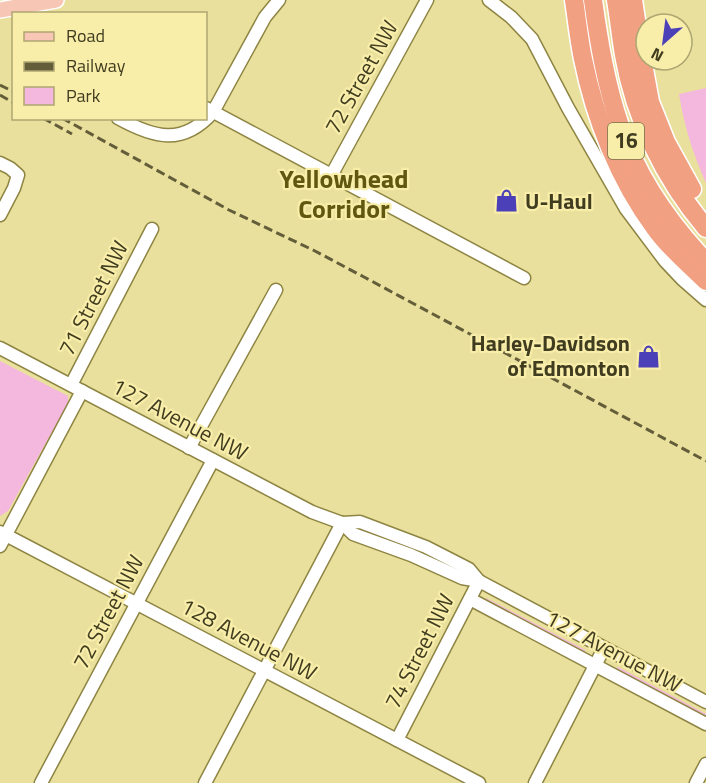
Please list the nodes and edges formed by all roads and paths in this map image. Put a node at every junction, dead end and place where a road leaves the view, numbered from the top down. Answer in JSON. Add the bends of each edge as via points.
{"nodes":[{"id":1,"x":56,"y":0,"type":"edge"},
{"id":2,"x":427,"y":0,"type":"edge"},
{"id":3,"x":489,"y":0,"type":"edge"},
{"id":4,"x":574,"y":0,"type":"edge"},
{"id":5,"x":594,"y":0,"type":"edge"},
{"id":6,"x":616,"y":0,"type":"edge"},
{"id":7,"x":633,"y":0,"type":"edge"},
{"id":8,"x":277,"y":1,"type":"edge"},
{"id":9,"x":34,"y":6,"type":"edge"},
{"id":10,"x":0,"y":10,"type":"edge"},
{"id":11,"x":209,"y":110,"type":"edge"},
{"id":12,"x":122,"y":120,"type":"edge"},
{"id":13,"x":202,"y":120,"type":"edge"},
{"id":14,"x":0,"y":163,"type":"edge"},
{"id":15,"x":332,"y":174,"type":"junction"},
{"id":16,"x":706,"y":211,"type":"edge"},
{"id":17,"x":0,"y":215,"type":"edge"},
{"id":18,"x":706,"y":228,"type":"edge"},
{"id":19,"x":152,"y":230,"type":"dead end"},
{"id":20,"x":706,"y":262,"type":"edge"},
{"id":21,"x":524,"y":278,"type":"dead end"},
{"id":22,"x":706,"y":281,"type":"edge"},
{"id":23,"x":276,"y":290,"type":"dead end"},
{"id":24,"x":706,"y":300,"type":"edge"},
{"id":25,"x":0,"y":348,"type":"edge"},
{"id":26,"x":77,"y":388,"type":"junction"},
{"id":27,"x":189,"y":448,"type":"junction"},
{"id":28,"x":213,"y":460,"type":"junction"},
{"id":29,"x":342,"y":523,"type":"junction"},
{"id":30,"x":2,"y":538,"type":"edge"},
{"id":31,"x":479,"y":581,"type":"junction"},
{"id":32,"x":470,"y":599,"type":"junction"},
{"id":33,"x":136,"y":603,"type":"junction"},
{"id":34,"x":604,"y":648,"type":"junction"},
{"id":35,"x":596,"y":665,"type":"junction"},
{"id":36,"x":265,"y":671,"type":"junction"},
{"id":37,"x":706,"y":702,"type":"edge"},
{"id":38,"x":706,"y":724,"type":"edge"},
{"id":39,"x":397,"y":740,"type":"junction"},
{"id":40,"x":706,"y":764,"type":"edge"},
{"id":41,"x":41,"y":783,"type":"edge"},
{"id":42,"x":205,"y":783,"type":"edge"},
{"id":43,"x":479,"y":783,"type":"edge"},
{"id":44,"x":535,"y":783,"type":"edge"},
{"id":45,"x":696,"y":783,"type":"edge"}],
"edges":[{"from":1,"to":9,"type":"main road"},
{"from":2,"to":15,"type":"street","name":"72 Street NW"},
{"from":3,"to":24,"type":"street","via":[[532,39],[626,209],[665,261]]},
{"from":4,"to":22,"type":"highway","via":[[594,104],[627,186],[655,229]]},
{"from":5,"to":20,"type":"highway","number":"16","via":[[605,71],[632,154],[670,219]]},
{"from":6,"to":18,"type":"highway","number":"16","via":[[624,56],[643,122],[679,192]]},
{"from":7,"to":16,"type":"highway","via":[[650,102],[666,142]]},
{"from":8,"to":11,"type":"street"},
{"from":9,"to":10,"type":"main road"},
{"from":11,"to":15,"type":"street"},
{"from":12,"to":13,"type":"street","via":[[156,135],[177,135],[196,128]]},
{"from":14,"to":17,"type":"street","via":[[18,175]]},
{"from":15,"to":21,"type":"street"},
{"from":19,"to":26,"type":"street","name":"71 Street NW"},
{"from":23,"to":27,"type":"street"},
{"from":25,"to":26,"type":"street","name":"127 Avenue NW"},
{"from":26,"to":27,"type":"street","name":"127 Avenue NW"},
{"from":26,"to":30,"type":"street","name":"71 Street NW"},
{"from":27,"to":28,"type":"street","name":"127 Avenue NW"},
{"from":28,"to":29,"type":"street","name":"127 Avenue NW","via":[[312,512]]},
{"from":28,"to":33,"type":"street","name":"72 Street NW"},
{"from":29,"to":31,"type":"street","name":"127 Avenue NW","via":[[360,522],[426,547],[469,569]]},
{"from":29,"to":36,"type":"street"},
{"from":30,"to":33,"type":"street","name":"128 Avenue NW"},
{"from":31,"to":32,"type":"street","name":"74 Street NW"},
{"from":31,"to":34,"type":"street","name":"127 Avenue NW"},
{"from":32,"to":35,"type":"street","name":"127 Avenue NW"},
{"from":32,"to":39,"type":"street","name":"74 Street NW"},
{"from":33,"to":36,"type":"street","name":"128 Avenue NW"},
{"from":33,"to":41,"type":"street","name":"72 Street NW"},
{"from":34,"to":35,"type":"street"},
{"from":34,"to":37,"type":"street","name":"127 Avenue NW"},
{"from":35,"to":38,"type":"street","name":"127 Avenue NW"},
{"from":35,"to":44,"type":"street"},
{"from":36,"to":39,"type":"street","name":"128 Avenue NW"},
{"from":36,"to":42,"type":"street"},
{"from":39,"to":43,"type":"street","name":"128 Avenue NW"},
{"from":40,"to":45,"type":"street"}]}
